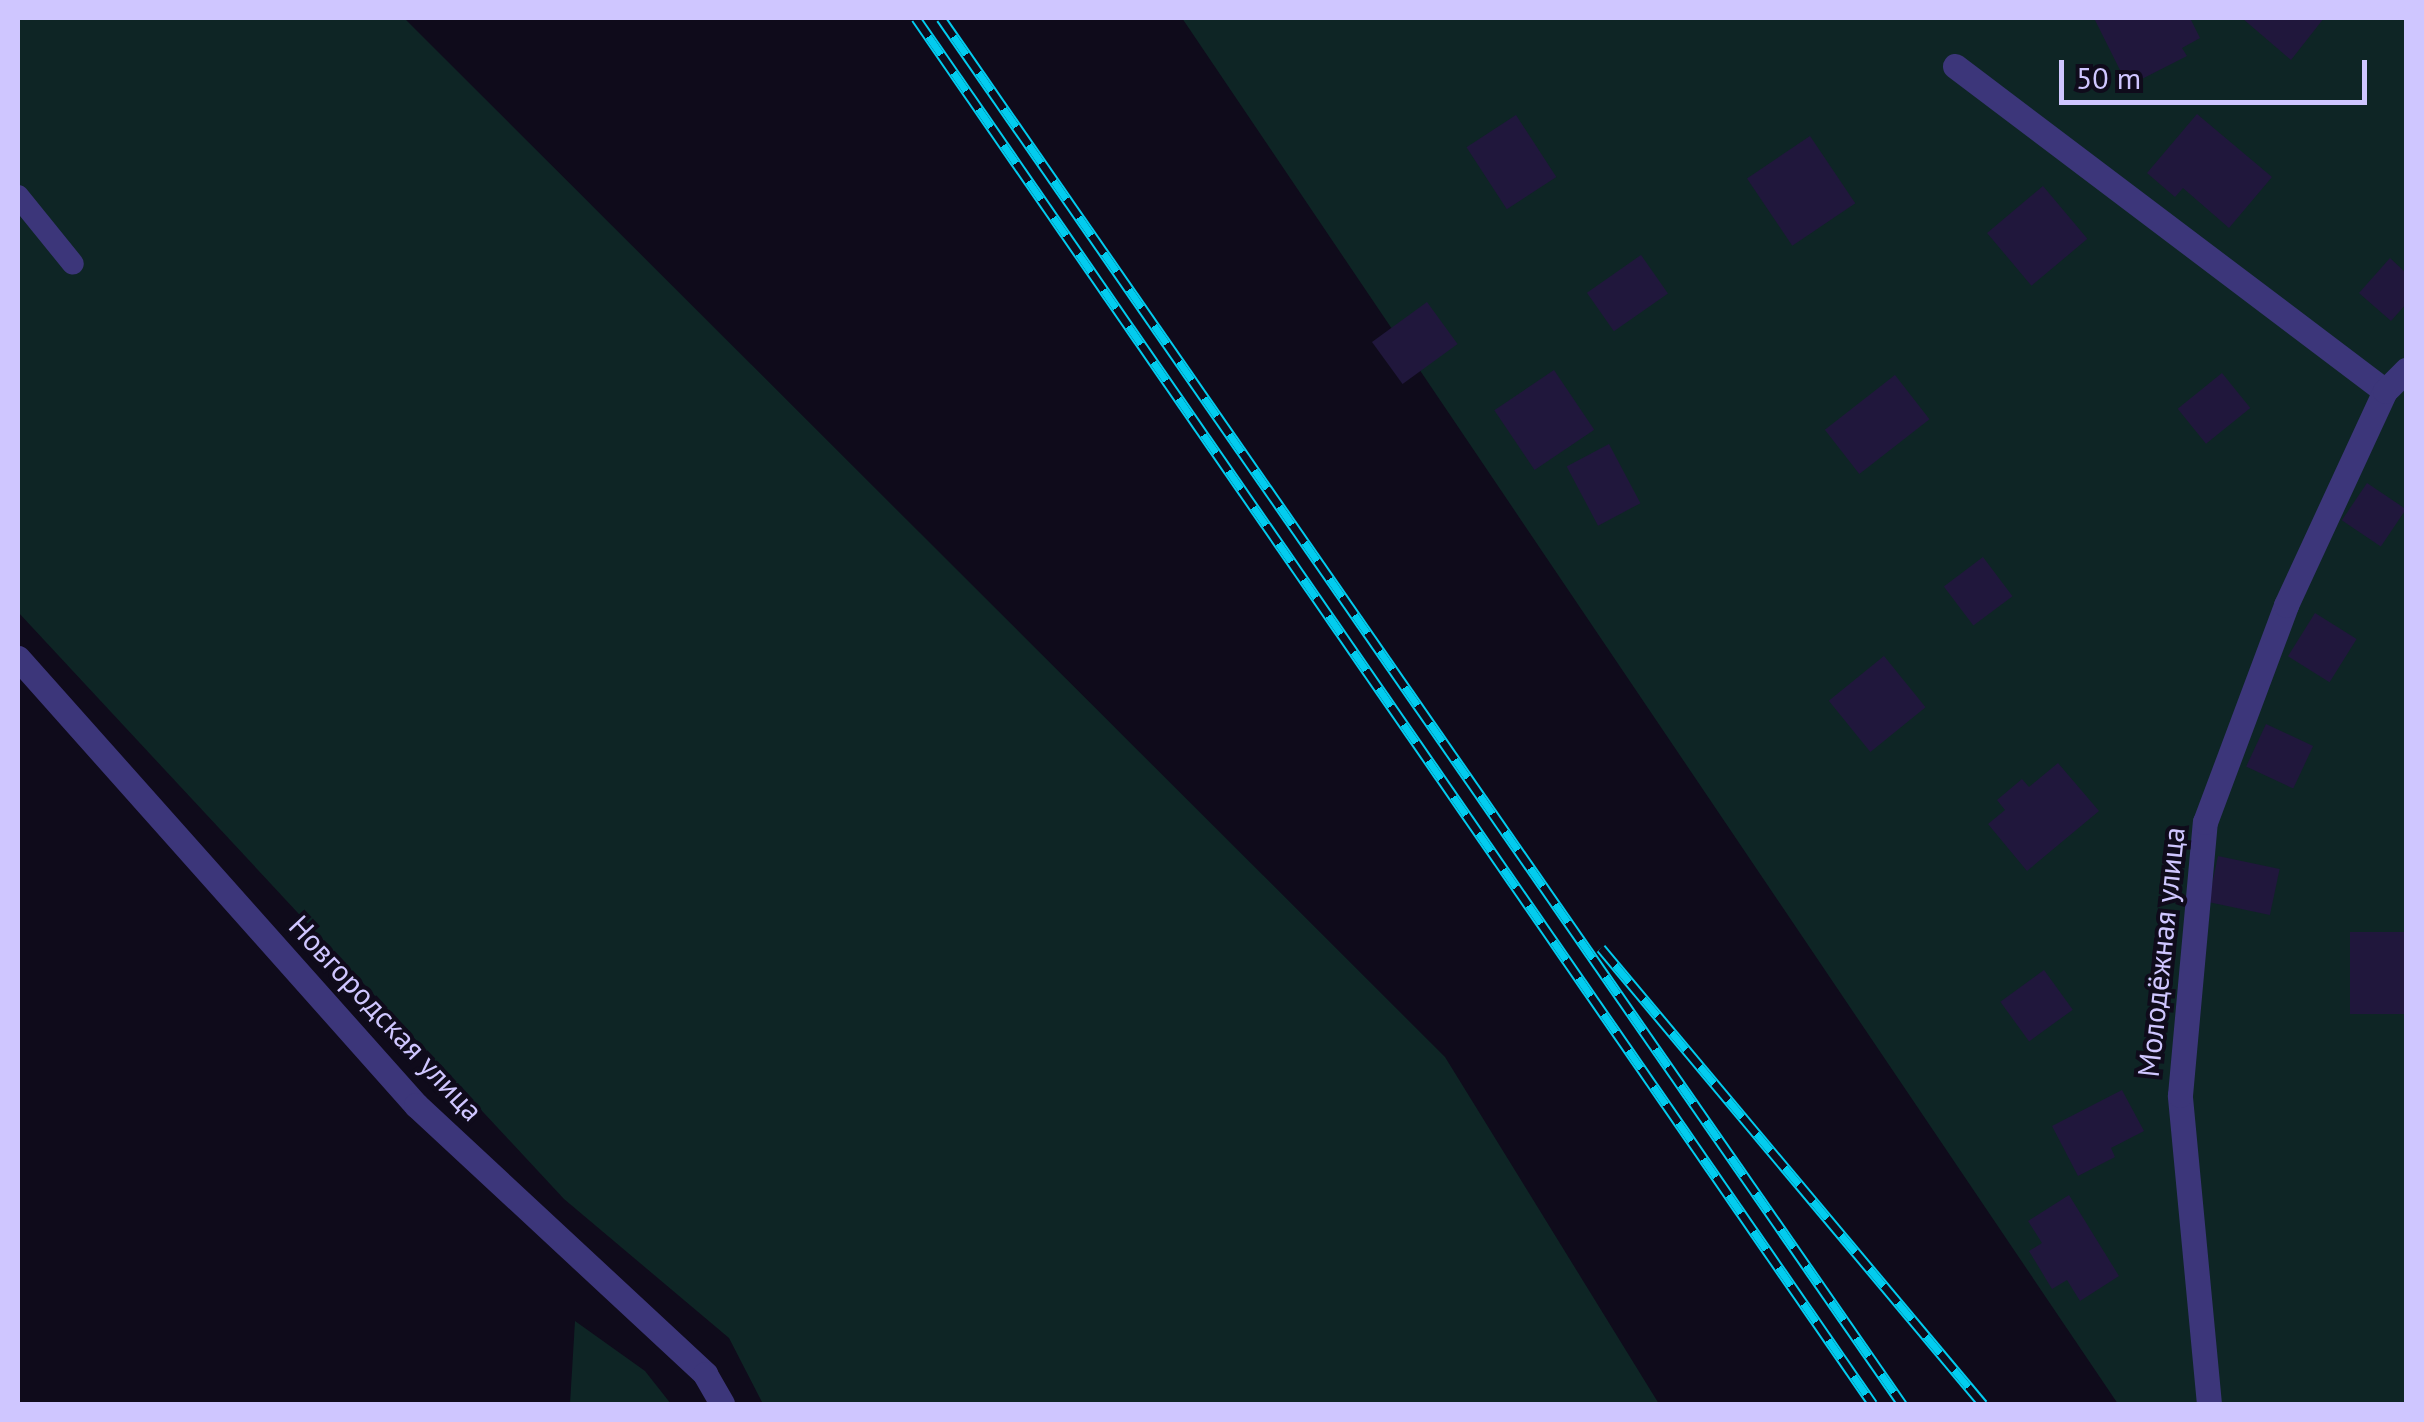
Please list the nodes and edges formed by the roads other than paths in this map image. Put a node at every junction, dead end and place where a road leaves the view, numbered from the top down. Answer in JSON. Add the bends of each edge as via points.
{"nodes":[{"id":1,"x":1956,"y":66,"type":"dead end"},
{"id":2,"x":18,"y":196,"type":"edge"},
{"id":3,"x":73,"y":264,"type":"dead end"},
{"id":4,"x":2406,"y":370,"type":"edge"},
{"id":5,"x":2385,"y":391,"type":"junction"},
{"id":6,"x":18,"y":658,"type":"edge"},
{"id":7,"x":722,"y":1404,"type":"edge"},
{"id":8,"x":2209,"y":1404,"type":"edge"}],
"edges":[{"from":1,"to":5,"type":"street"},
{"from":2,"to":3,"type":"lane"},
{"from":4,"to":5,"type":"street","name":"Молодёжная улица"},
{"from":5,"to":8,"type":"street","name":"Молодёжная улица","via":[[2286,605],[2205,822],[2180,1095]]},
{"from":6,"to":7,"type":"street","name":"Новгородская улица","via":[[416,1105],[705,1374]]}]}
